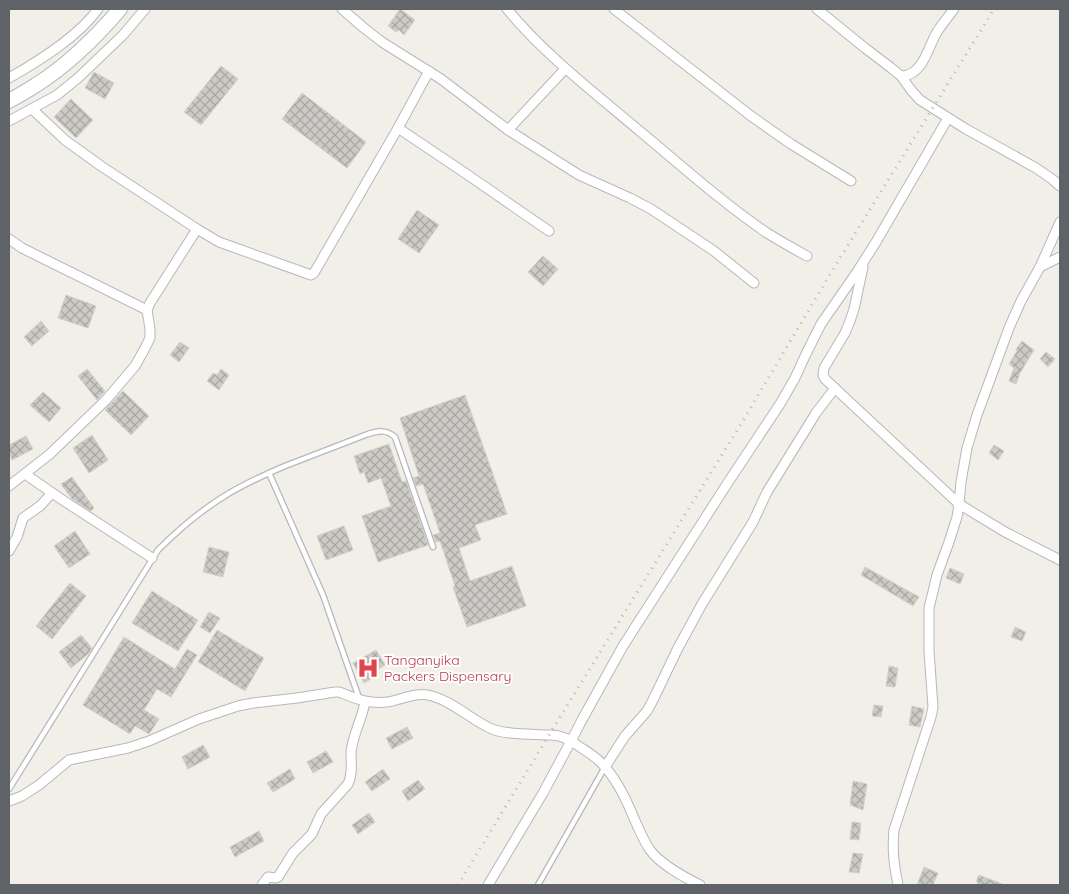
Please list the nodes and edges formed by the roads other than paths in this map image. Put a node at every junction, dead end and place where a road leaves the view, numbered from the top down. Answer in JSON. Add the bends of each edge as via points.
{"nodes":[{"id":1,"x":98,"y":9,"type":"edge"},
{"id":2,"x":120,"y":9,"type":"edge"},
{"id":3,"x":145,"y":9,"type":"edge"},
{"id":4,"x":342,"y":9,"type":"edge"},
{"id":5,"x":507,"y":9,"type":"edge"},
{"id":6,"x":614,"y":9,"type":"edge"},
{"id":7,"x":817,"y":9,"type":"edge"},
{"id":8,"x":954,"y":9,"type":"edge"},
{"id":9,"x":565,"y":69,"type":"junction"},
{"id":10,"x":429,"y":71,"type":"junction"},
{"id":11,"x":901,"y":76,"type":"junction"},
{"id":12,"x":9,"y":78,"type":"edge"},
{"id":13,"x":9,"y":101,"type":"edge"},
{"id":14,"x":32,"y":109,"type":"junction"},
{"id":15,"x":948,"y":118,"type":"junction"},
{"id":16,"x":9,"y":121,"type":"edge"},
{"id":17,"x":398,"y":128,"type":"junction"},
{"id":18,"x":508,"y":130,"type":"junction"},
{"id":19,"x":851,"y":181,"type":"dead end"},
{"id":20,"x":1060,"y":186,"type":"edge"},
{"id":21,"x":1060,"y":222,"type":"edge"},
{"id":22,"x":197,"y":229,"type":"junction"},
{"id":23,"x":549,"y":231,"type":"dead end"},
{"id":24,"x":9,"y":239,"type":"edge"},
{"id":25,"x":807,"y":256,"type":"dead end"},
{"id":26,"x":1060,"y":258,"type":"edge"},
{"id":27,"x":864,"y":262,"type":"junction"},
{"id":28,"x":1040,"y":267,"type":"junction"},
{"id":29,"x":754,"y":283,"type":"dead end"},
{"id":30,"x":147,"y":310,"type":"junction"},
{"id":31,"x":835,"y":388,"type":"junction"},
{"id":32,"x":269,"y":473,"type":"junction"},
{"id":33,"x":25,"y":474,"type":"junction"},
{"id":34,"x":9,"y":486,"type":"edge"},
{"id":35,"x":52,"y":493,"type":"junction"},
{"id":36,"x":959,"y":504,"type":"junction"},
{"id":37,"x":433,"y":547,"type":"dead end"},
{"id":38,"x":9,"y":551,"type":"edge"},
{"id":39,"x":152,"y":558,"type":"junction"},
{"id":40,"x":1060,"y":560,"type":"edge"},
{"id":41,"x":362,"y":701,"type":"junction"},
{"id":42,"x":571,"y":741,"type":"junction"},
{"id":43,"x":605,"y":767,"type":"junction"},
{"id":44,"x":9,"y":789,"type":"edge"},
{"id":45,"x":9,"y":801,"type":"edge"},
{"id":46,"x":262,"y":885,"type":"edge"},
{"id":47,"x":488,"y":885,"type":"edge"},
{"id":48,"x":538,"y":885,"type":"edge"},
{"id":49,"x":700,"y":885,"type":"edge"},
{"id":50,"x":898,"y":885,"type":"edge"}],
"edges":[{"from":1,"to":12,"type":"street","via":[[84,26]]},
{"from":2,"to":13,"type":"main road","via":[[57,70]]},
{"from":3,"to":14,"type":"street","via":[[123,36],[78,78]]},
{"from":4,"to":10,"type":"street","via":[[382,42]]},
{"from":5,"to":9,"type":"street"},
{"from":6,"to":19,"type":"street","via":[[751,116]]},
{"from":7,"to":11,"type":"street"},
{"from":8,"to":11,"type":"street","via":[[917,70]]},
{"from":9,"to":18,"type":"street"},
{"from":9,"to":25,"type":"street","via":[[750,221]]},
{"from":10,"to":17,"type":"street"},
{"from":10,"to":18,"type":"street"},
{"from":11,"to":15,"type":"street","via":[[920,100]]},
{"from":14,"to":16,"type":"street"},
{"from":14,"to":22,"type":"street","via":[[65,140]]},
{"from":15,"to":20,"type":"street","via":[[1036,168]]},
{"from":15,"to":27,"type":"street"},
{"from":17,"to":22,"type":"street","via":[[314,274],[219,242]]},
{"from":17,"to":23,"type":"street"},
{"from":18,"to":29,"type":"street","via":[[579,175],[651,209],[714,251]]},
{"from":21,"to":28,"type":"street"},
{"from":22,"to":30,"type":"street"},
{"from":24,"to":30,"type":"street"},
{"from":26,"to":28,"type":"street"},
{"from":27,"to":31,"type":"street","via":[[852,315],[823,372]]},
{"from":27,"to":42,"type":"street","via":[[821,324],[796,378],[634,630]]},
{"from":28,"to":36,"type":"street","via":[[1009,328],[977,415],[964,464]]},
{"from":30,"to":33,"type":"street","via":[[150,338],[135,366],[106,400]]},
{"from":31,"to":36,"type":"street"},
{"from":31,"to":43,"type":"street","via":[[767,492],[702,604],[652,702]]},
{"from":32,"to":37,"type":"lane","via":[[378,430],[389,432],[395,437]]},
{"from":32,"to":39,"type":"lane","via":[[224,496],[199,514],[180,528]]},
{"from":32,"to":41,"type":"lane","via":[[323,595]]},
{"from":33,"to":34,"type":"street"},
{"from":33,"to":35,"type":"street"},
{"from":35,"to":38,"type":"street","via":[[23,518]]},
{"from":35,"to":39,"type":"street"},
{"from":36,"to":40,"type":"street"},
{"from":36,"to":50,"type":"street","via":[[929,608],[932,717],[894,830],[893,858]]},
{"from":39,"to":44,"type":"lane"},
{"from":41,"to":42,"type":"street","via":[[388,702],[424,694],[495,730],[555,734]]},
{"from":41,"to":45,"type":"street","via":[[335,692],[238,706],[128,748],[69,760],[34,788]]},
{"from":41,"to":46,"type":"street","via":[[351,751],[352,771],[348,784],[321,814],[312,834],[293,853],[278,878],[268,877]]},
{"from":42,"to":43,"type":"street"},
{"from":42,"to":47,"type":"street"},
{"from":43,"to":48,"type":"lane"},
{"from":43,"to":49,"type":"street","via":[[623,794],[650,850],[659,860]]}]}
